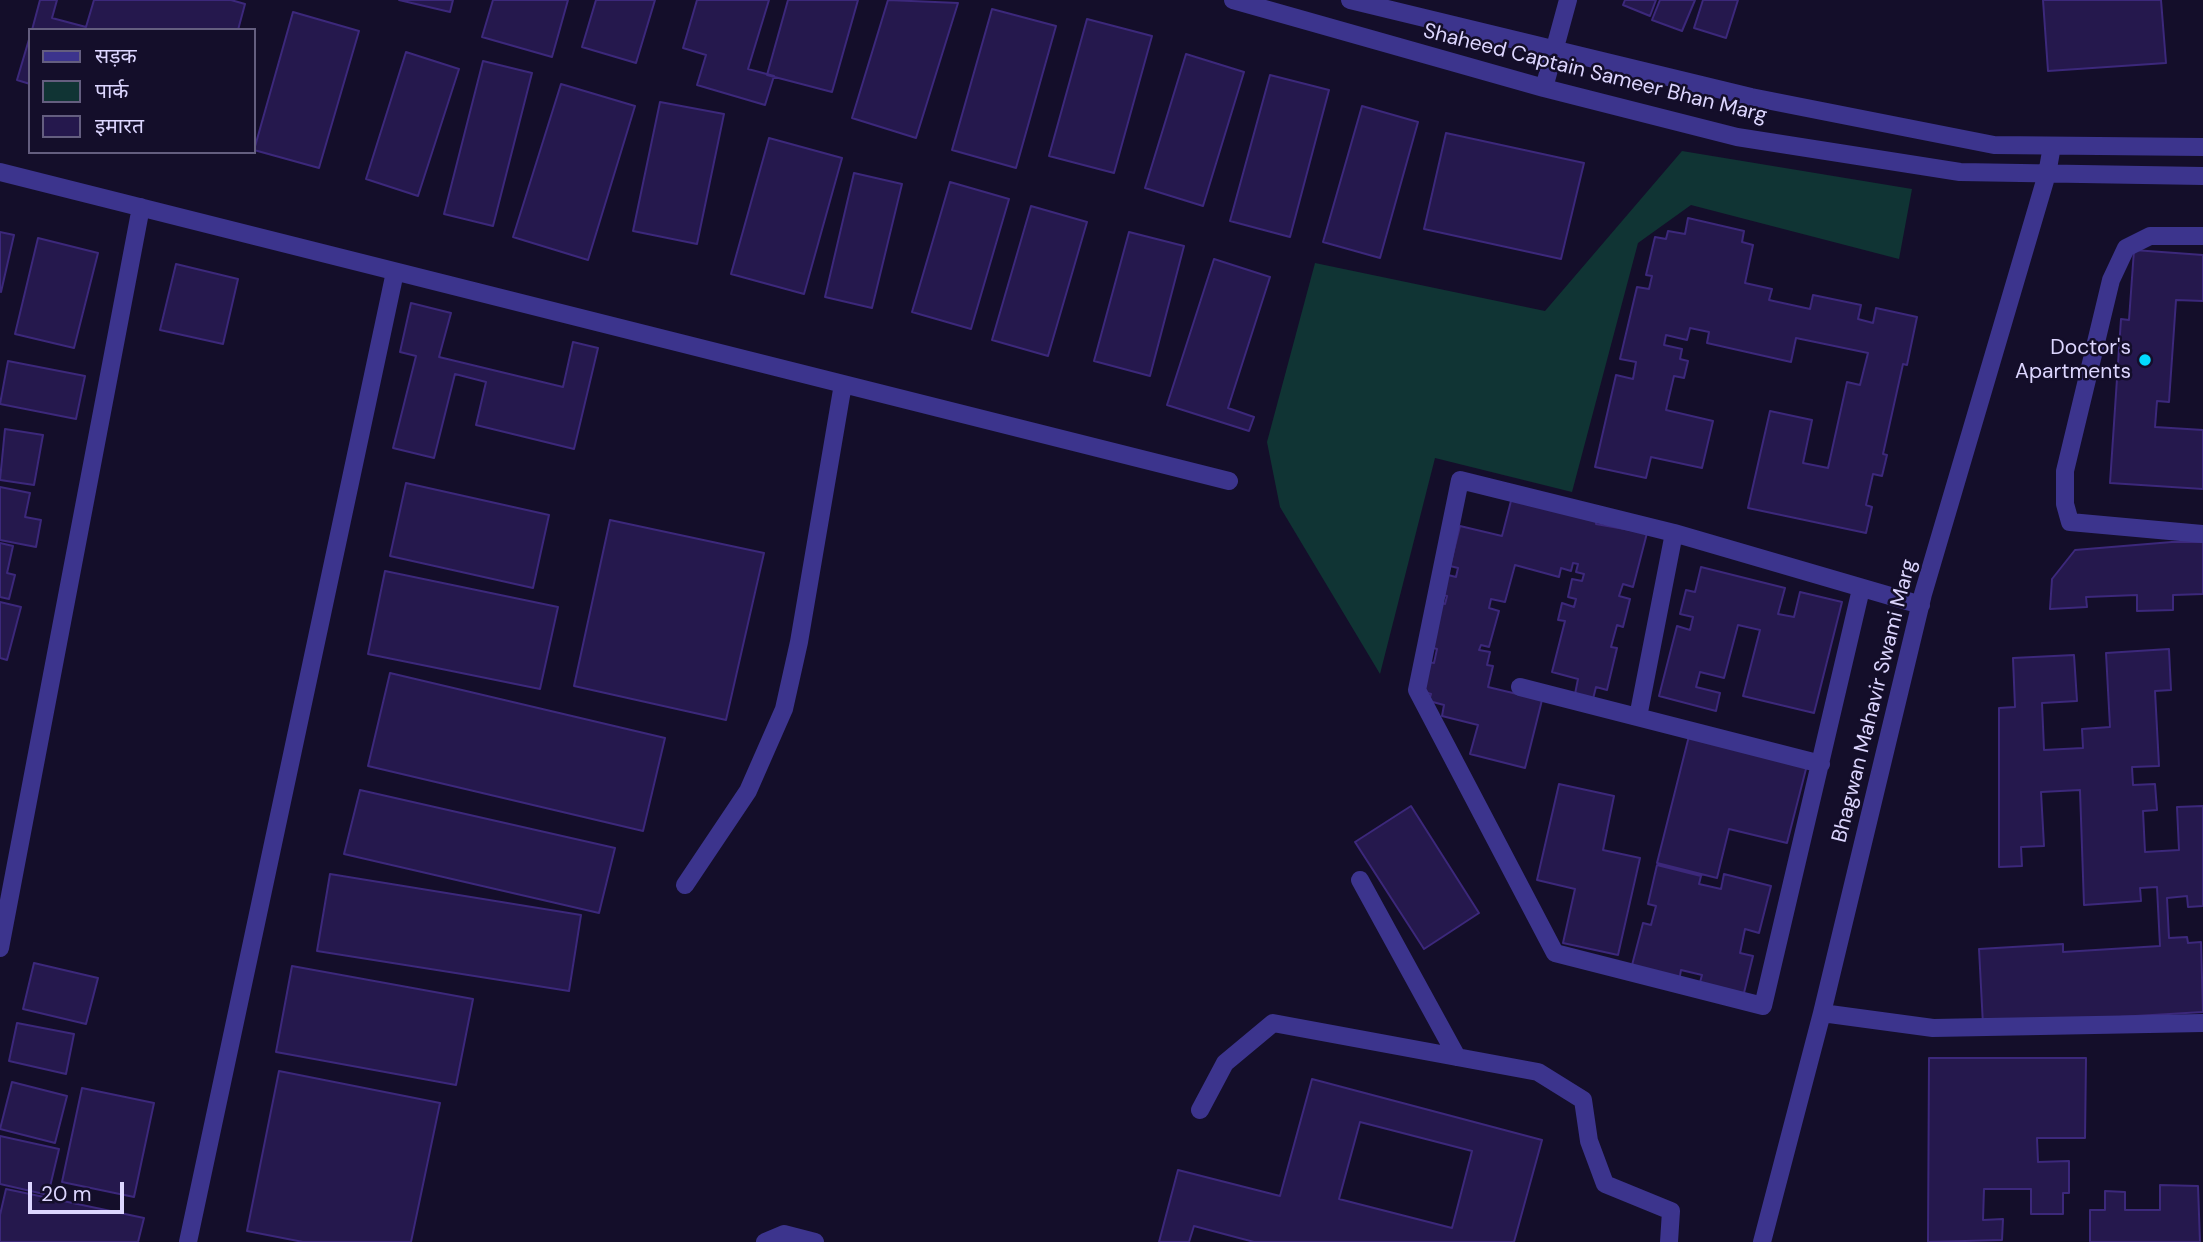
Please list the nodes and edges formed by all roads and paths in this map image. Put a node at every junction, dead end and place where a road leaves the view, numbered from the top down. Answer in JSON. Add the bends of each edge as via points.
{"nodes":[{"id":1,"x":1233,"y":0,"type":"edge"},
{"id":2,"x":1350,"y":0,"type":"edge"},
{"id":3,"x":1568,"y":0,"type":"edge"},
{"id":4,"x":1553,"y":50,"type":"junction"},
{"id":5,"x":1544,"y":88,"type":"junction"},
{"id":6,"x":2052,"y":146,"type":"junction"},
{"id":7,"x":2203,"y":147,"type":"edge"},
{"id":8,"x":0,"y":172,"type":"edge"},
{"id":9,"x":2047,"y":174,"type":"junction"},
{"id":10,"x":2203,"y":176,"type":"edge"},
{"id":11,"x":141,"y":207,"type":"junction"},
{"id":12,"x":2203,"y":236,"type":"edge"},
{"id":13,"x":395,"y":272,"type":"junction"},
{"id":14,"x":843,"y":384,"type":"junction"},
{"id":15,"x":1229,"y":481,"type":"dead end"},
{"id":16,"x":1674,"y":533,"type":"junction"},
{"id":17,"x":2203,"y":534,"type":"edge"},
{"id":18,"x":1861,"y":589,"type":"junction"},
{"id":19,"x":1921,"y":605,"type":"junction"},
{"id":20,"x":1520,"y":687,"type":"dead end"},
{"id":21,"x":1638,"y":718,"type":"junction"},
{"id":22,"x":1821,"y":764,"type":"junction"},
{"id":23,"x":1360,"y":880,"type":"dead end"},
{"id":24,"x":685,"y":885,"type":"dead end"},
{"id":25,"x":0,"y":948,"type":"edge"},
{"id":26,"x":1822,"y":1013,"type":"junction"},
{"id":27,"x":2203,"y":1023,"type":"edge"},
{"id":28,"x":1457,"y":1057,"type":"junction"},
{"id":29,"x":1200,"y":1110,"type":"dead end"},
{"id":30,"x":188,"y":1242,"type":"edge"},
{"id":31,"x":765,"y":1242,"type":"edge"},
{"id":32,"x":815,"y":1242,"type":"edge"},
{"id":33,"x":1669,"y":1242,"type":"edge"},
{"id":34,"x":1762,"y":1242,"type":"edge"}],
"edges":[{"from":1,"to":5,"type":"street","name":"Shaheed Captain Sameer Bhan Marg"},
{"from":2,"to":4,"type":"street","name":"Shaheed Captain Sameer Bhan Marg"},
{"from":3,"to":4,"type":"street"},
{"from":4,"to":5,"type":"street"},
{"from":4,"to":6,"type":"street","name":"Shaheed Captain Sameer Bhan Marg","via":[[1751,97],[1981,143]]},
{"from":5,"to":9,"type":"street","name":"Shaheed Captain Sameer Bhan Marg","via":[[1737,137],[1960,173]]},
{"from":6,"to":7,"type":"street","name":"Shaheed Captain Sameer Bhan Marg"},
{"from":6,"to":9,"type":"street","name":"Bhagwan Mahavir Swami Marg"},
{"from":8,"to":11,"type":"street"},
{"from":9,"to":10,"type":"street","name":"Shaheed Captain Sameer Bhan Marg"},
{"from":9,"to":19,"type":"street","name":"Bhagwan Mahavir Swami Marg"},
{"from":11,"to":13,"type":"street"},
{"from":11,"to":25,"type":"street"},
{"from":12,"to":17,"type":"street","via":[[2150,236],[2126,248],[2111,280],[2065,471],[2065,504],[2070,522]]},
{"from":13,"to":14,"type":"street"},
{"from":13,"to":30,"type":"street"},
{"from":14,"to":15,"type":"street"},
{"from":14,"to":24,"type":"street","via":[[784,709],[748,791]]},
{"from":16,"to":18,"type":"street"},
{"from":16,"to":21,"type":"street"},
{"from":16,"to":22,"type":"street","via":[[1460,480],[1417,690],[1555,953],[1763,1006]]},
{"from":18,"to":19,"type":"street"},
{"from":18,"to":22,"type":"street"},
{"from":19,"to":26,"type":"street","name":"Bhagwan Mahavir Swami Marg"},
{"from":20,"to":21,"type":"street"},
{"from":21,"to":22,"type":"street"},
{"from":23,"to":28,"type":"street"},
{"from":26,"to":27,"type":"street","via":[[1933,1028]]},
{"from":26,"to":34,"type":"street","name":"Bhagwan Mahavir Swami Marg"},
{"from":28,"to":29,"type":"street","via":[[1273,1023],[1225,1063]]},
{"from":28,"to":33,"type":"street","via":[[1538,1072],[1583,1100],[1590,1141],[1605,1184],[1671,1211]]},
{"from":31,"to":32,"type":"street","via":[[783,1234]]}]}
